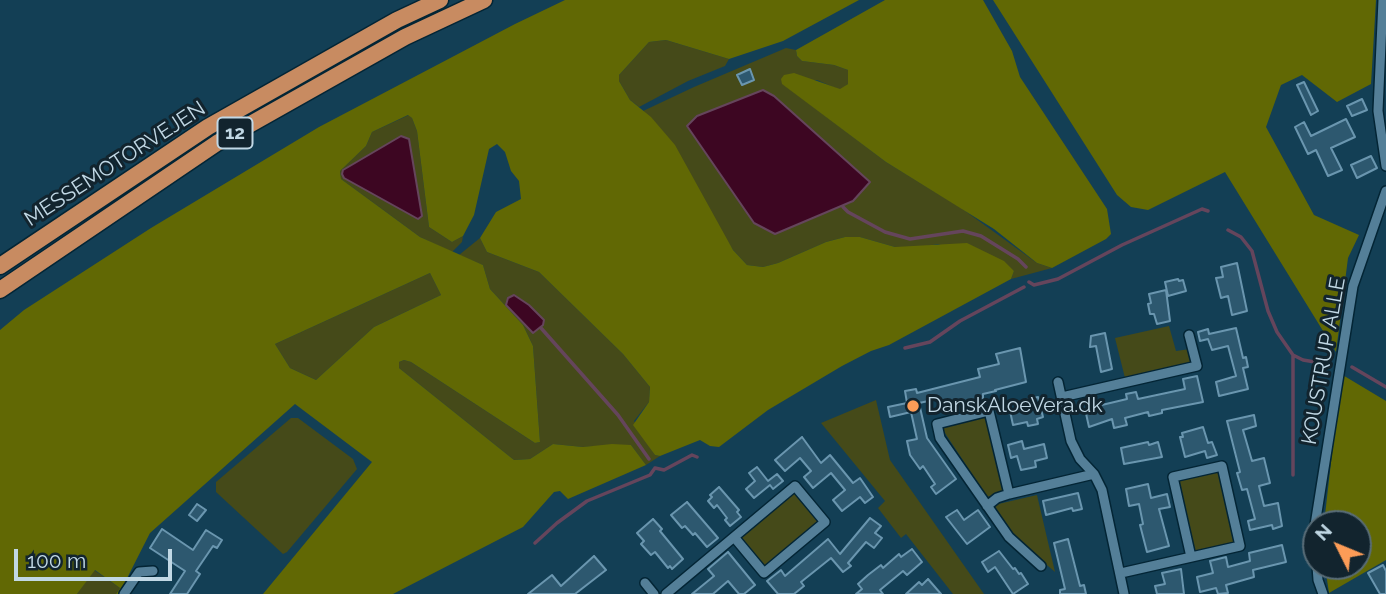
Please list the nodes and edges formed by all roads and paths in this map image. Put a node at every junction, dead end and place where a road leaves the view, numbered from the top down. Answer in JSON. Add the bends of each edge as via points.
{"nodes":[{"id":1,"x":440,"y":0,"type":"edge"},
{"id":2,"x":484,"y":0,"type":"edge"},
{"id":3,"x":1382,"y":0,"type":"edge"},
{"id":4,"x":1386,"y":166,"type":"edge"},
{"id":5,"x":1386,"y":191,"type":"edge"},
{"id":6,"x":0,"y":266,"type":"edge"},
{"id":7,"x":0,"y":290,"type":"edge"},
{"id":8,"x":1189,"y":335,"type":"dead end"},
{"id":9,"x":1058,"y":382,"type":"dead end"},
{"id":10,"x":1062,"y":397,"type":"junction"},
{"id":11,"x":1094,"y":474,"type":"junction"},
{"id":12,"x":1009,"y":494,"type":"junction"},
{"id":13,"x":987,"y":506,"type":"junction"},
{"id":14,"x":1317,"y":510,"type":"edge"},
{"id":15,"x":734,"y":537,"type":"junction"},
{"id":16,"x":1191,"y":557,"type":"junction"},
{"id":17,"x":1041,"y":566,"type":"dead end"},
{"id":18,"x":153,"y":571,"type":"dead end"},
{"id":19,"x":1121,"y":573,"type":"junction"},
{"id":20,"x":645,"y":583,"type":"dead end"},
{"id":21,"x":124,"y":594,"type":"edge"},
{"id":22,"x":654,"y":594,"type":"edge"},
{"id":23,"x":666,"y":594,"type":"edge"},
{"id":24,"x":1124,"y":594,"type":"edge"}],
"edges":[{"from":1,"to":6,"type":"highway","name":"MESSEMOTORVEJEN","number":"12","via":[[208,127]]},
{"from":2,"to":7,"type":"highway","name":"MESSEMOTORVEJEN","number":"12","via":[[405,37],[217,143]]},
{"from":3,"to":4,"type":"street","via":[[1378,111]]},
{"from":5,"to":14,"type":"street","name":"KOUSTRUP ALLE","via":[[1353,286]]},
{"from":8,"to":10,"type":"street","via":[[1197,366]]},
{"from":9,"to":10,"type":"street"},
{"from":10,"to":11,"type":"street","via":[[1071,441]]},
{"from":11,"to":12,"type":"street"},
{"from":11,"to":19,"type":"street","via":[[1102,489]]},
{"from":12,"to":13,"type":"street"},
{"from":12,"to":13,"type":"street","via":[[989,411],[937,424],[940,438]]},
{"from":13,"to":17,"type":"street","via":[[1009,537]]},
{"from":15,"to":15,"type":"street","via":[[795,486],[825,522],[764,573]]},
{"from":15,"to":23,"type":"street"},
{"from":16,"to":16,"type":"street","via":[[1240,546],[1222,466],[1173,478]]},
{"from":16,"to":19,"type":"street"},
{"from":18,"to":21,"type":"street","via":[[139,572]]},
{"from":19,"to":24,"type":"street"},
{"from":20,"to":22,"type":"street"}]}
